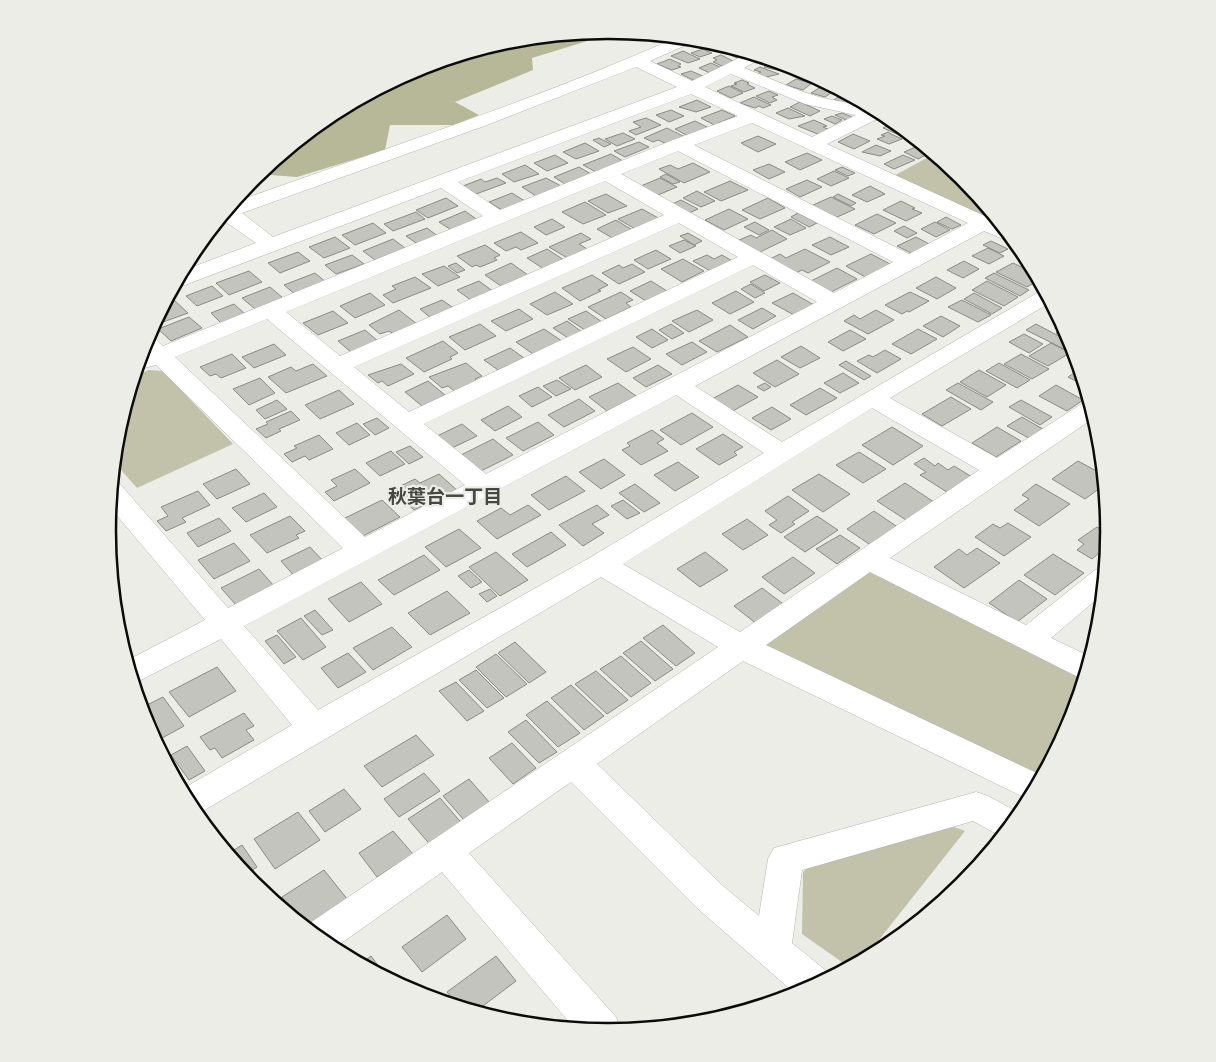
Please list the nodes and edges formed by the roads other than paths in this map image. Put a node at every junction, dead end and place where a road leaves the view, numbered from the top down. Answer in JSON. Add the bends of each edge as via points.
{"nodes":[{"id":1,"x":676,"y":44,"type":"edge"},
{"id":2,"x":747,"y":59,"type":"edge"},
{"id":3,"x":637,"y":61,"type":"junction"},
{"id":4,"x":730,"y":68,"type":"junction"},
{"id":5,"x":693,"y":87,"type":"junction"},
{"id":6,"x":866,"y":113,"type":"edge"},
{"id":7,"x":870,"y":115,"type":"edge"},
{"id":8,"x":753,"y":117,"type":"junction"},
{"id":9,"x":679,"y":144,"type":"junction"},
{"id":10,"x":812,"y":144,"type":"junction"},
{"id":11,"x":606,"y":174,"type":"junction"},
{"id":12,"x":442,"y":180,"type":"junction"},
{"id":13,"x":236,"y":208,"type":"edge"},
{"id":14,"x":230,"y":215,"type":"edge"},
{"id":15,"x":678,"y":216,"type":"junction"},
{"id":16,"x":499,"y":218,"type":"junction"},
{"id":17,"x":984,"y":223,"type":"junction"},
{"id":18,"x":998,"y":229,"type":"edge"},
{"id":19,"x":271,"y":245,"type":"junction"},
{"id":20,"x":754,"y":257,"type":"junction"},
{"id":21,"x":910,"y":263,"type":"junction"},
{"id":22,"x":188,"y":276,"type":"edge"},
{"id":23,"x":1041,"y":298,"type":"edge"},
{"id":24,"x":834,"y":302,"type":"junction"},
{"id":25,"x":271,"y":311,"type":"junction"},
{"id":26,"x":150,"y":352,"type":"edge"},
{"id":27,"x":149,"y":355,"type":"edge"},
{"id":28,"x":339,"y":365,"type":"junction"},
{"id":29,"x":677,"y":386,"type":"junction"},
{"id":30,"x":872,"y":398,"type":"junction"},
{"id":31,"x":1085,"y":412,"type":"edge"},
{"id":32,"x":408,"y":422,"type":"junction"},
{"id":33,"x":782,"y":453,"type":"junction"},
{"id":34,"x":998,"y":470,"type":"junction"},
{"id":35,"x":485,"y":487,"type":"junction"},
{"id":36,"x":117,"y":497,"type":"edge"},
{"id":37,"x":363,"y":551,"type":"junction"},
{"id":38,"x":869,"y":560,"type":"junction"},
{"id":39,"x":601,"y":564,"type":"junction"},
{"id":40,"x":1097,"y":583,"type":"edge"},
{"id":41,"x":225,"y":623,"type":"junction"},
{"id":42,"x":1028,"y":640,"type":"junction"},
{"id":43,"x":742,"y":647,"type":"junction"},
{"id":44,"x":1081,"y":666,"type":"edge"},
{"id":45,"x":136,"y":670,"type":"edge"},
{"id":46,"x":314,"y":728,"type":"junction"},
{"id":47,"x":574,"y":763,"type":"junction"},
{"id":48,"x":1029,"y":785,"type":"edge"},
{"id":49,"x":196,"y":799,"type":"edge"},
{"id":50,"x":1004,"y":823,"type":"edge"},
{"id":51,"x":446,"y":851,"type":"junction"},
{"id":52,"x":325,"y":933,"type":"edge"},
{"id":53,"x":772,"y":951,"type":"junction"},
{"id":54,"x":808,"y":981,"type":"edge"},
{"id":55,"x":595,"y":1023,"type":"edge"}],
"edges":[{"from":1,"to":3,"type":"street"},
{"from":2,"to":4,"type":"street"},
{"from":3,"to":5,"type":"street"},
{"from":3,"to":13,"type":"street"},
{"from":4,"to":5,"type":"street"},
{"from":4,"to":6,"type":"street","via":[[811,100]]},
{"from":5,"to":8,"type":"street"},
{"from":5,"to":12,"type":"street"},
{"from":7,"to":10,"type":"street"},
{"from":8,"to":9,"type":"street"},
{"from":8,"to":10,"type":"street"},
{"from":9,"to":11,"type":"street"},
{"from":9,"to":21,"type":"street"},
{"from":10,"to":17,"type":"street"},
{"from":11,"to":15,"type":"street"},
{"from":11,"to":16,"type":"street"},
{"from":12,"to":16,"type":"street"},
{"from":12,"to":19,"type":"street"},
{"from":14,"to":19,"type":"street"},
{"from":15,"to":20,"type":"street"},
{"from":15,"to":28,"type":"street"},
{"from":16,"to":25,"type":"street"},
{"from":17,"to":18,"type":"street"},
{"from":17,"to":21,"type":"street"},
{"from":19,"to":22,"type":"street"},
{"from":20,"to":24,"type":"street"},
{"from":20,"to":32,"type":"street"},
{"from":21,"to":24,"type":"street"},
{"from":23,"to":30,"type":"street"},
{"from":24,"to":29,"type":"street"},
{"from":25,"to":26,"type":"street"},
{"from":25,"to":28,"type":"street"},
{"from":27,"to":37,"type":"street"},
{"from":28,"to":32,"type":"street"},
{"from":29,"to":33,"type":"street"},
{"from":29,"to":35,"type":"street"},
{"from":30,"to":33,"type":"street"},
{"from":30,"to":34,"type":"street"},
{"from":31,"to":34,"type":"street"},
{"from":32,"to":35,"type":"street"},
{"from":33,"to":39,"type":"street"},
{"from":34,"to":38,"type":"street"},
{"from":35,"to":37,"type":"street"},
{"from":36,"to":41,"type":"street"},
{"from":37,"to":41,"type":"street"},
{"from":38,"to":42,"type":"street"},
{"from":38,"to":43,"type":"street"},
{"from":39,"to":43,"type":"street"},
{"from":39,"to":46,"type":"street"},
{"from":40,"to":42,"type":"street"},
{"from":41,"to":45,"type":"street"},
{"from":41,"to":46,"type":"street"},
{"from":42,"to":44,"type":"street"},
{"from":43,"to":47,"type":"street"},
{"from":43,"to":48,"type":"street"},
{"from":46,"to":49,"type":"street"},
{"from":47,"to":51,"type":"street"},
{"from":47,"to":53,"type":"street","via":[[710,897]]},
{"from":50,"to":53,"type":"street","via":[[976,806],[786,859]]},
{"from":51,"to":52,"type":"street"},
{"from":51,"to":55,"type":"street"},
{"from":53,"to":54,"type":"street"}]}
